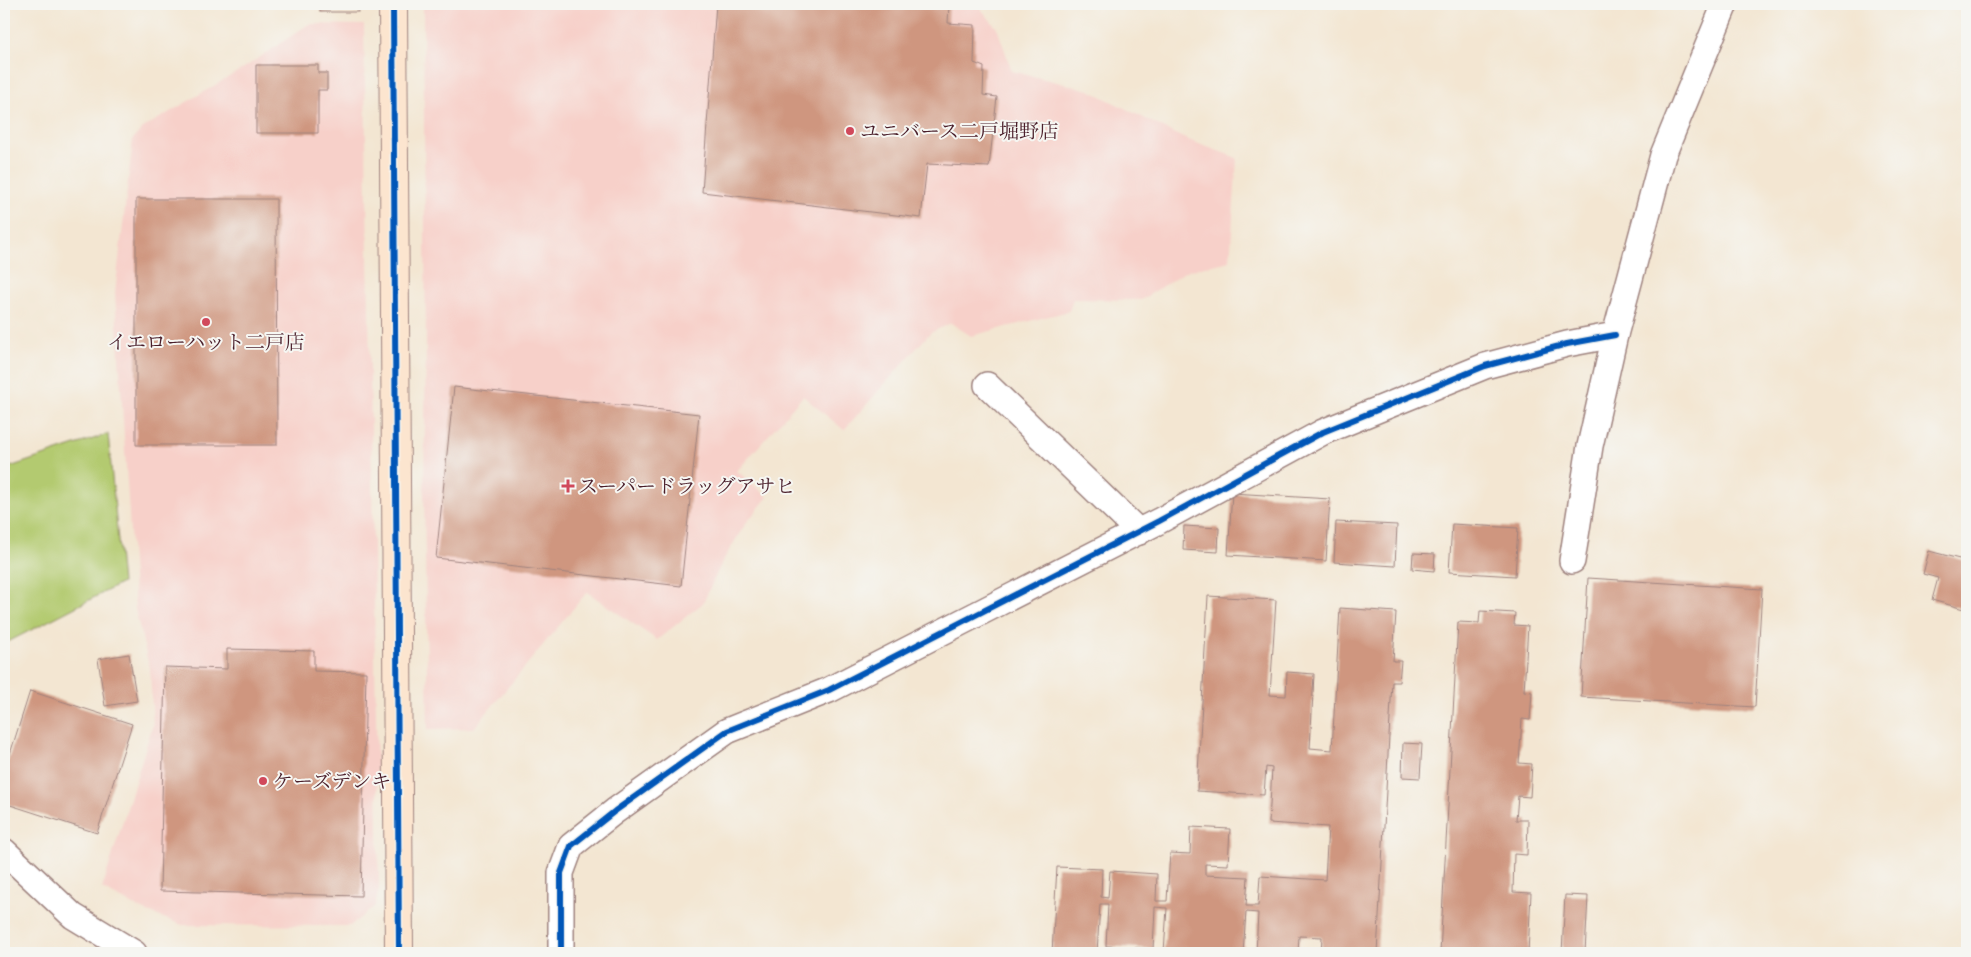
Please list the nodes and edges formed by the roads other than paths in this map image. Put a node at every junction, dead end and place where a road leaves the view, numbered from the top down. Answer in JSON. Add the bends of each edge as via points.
{"nodes":[{"id":1,"x":392,"y":4,"type":"edge"},
{"id":2,"x":1725,"y":4,"type":"edge"},
{"id":3,"x":1615,"y":335,"type":"junction"},
{"id":4,"x":988,"y":385,"type":"dead end"},
{"id":5,"x":1139,"y":532,"type":"junction"},
{"id":6,"x":1572,"y":561,"type":"dead end"},
{"id":7,"x":4,"y":851,"type":"edge"},
{"id":8,"x":134,"y":953,"type":"edge"},
{"id":9,"x":399,"y":953,"type":"edge"},
{"id":10,"x":561,"y":953,"type":"edge"}],
"edges":[{"from":1,"to":9,"type":"street"},
{"from":2,"to":3,"type":"street","via":[[1663,154]]},
{"from":3,"to":5,"type":"street","via":[[1485,366],[1414,394],[1323,432]]},
{"from":3,"to":6,"type":"street","via":[[1590,446]]},
{"from":4,"to":5,"type":"street"},
{"from":5,"to":10,"type":"street","via":[[829,690],[727,731],[615,810],[571,846],[561,873]]},
{"from":7,"to":8,"type":"street","via":[[73,916]]}]}
